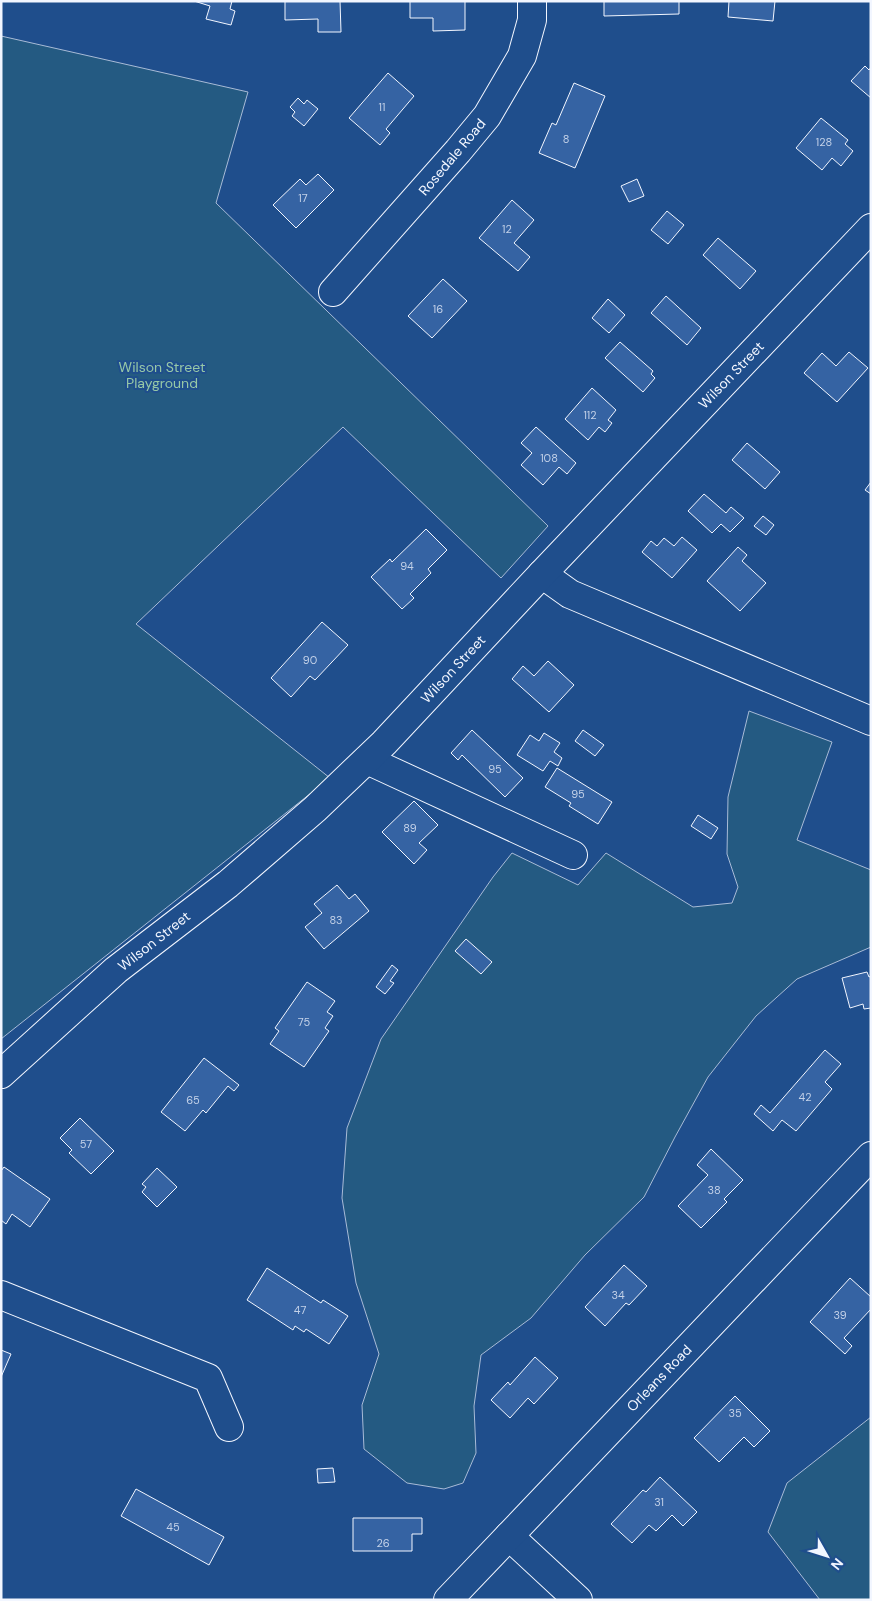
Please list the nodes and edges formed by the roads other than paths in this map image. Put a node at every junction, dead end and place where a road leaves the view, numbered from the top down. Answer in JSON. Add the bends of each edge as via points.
{"nodes":[{"id":1,"x":532,"y":1,"type":"edge"},
{"id":2,"x":871,"y":228,"type":"edge"},
{"id":3,"x":333,"y":292,"type":"dead end"},
{"id":4,"x":542,"y":574,"type":"junction"},
{"id":5,"x":871,"y":721,"type":"edge"},
{"id":6,"x":367,"y":760,"type":"junction"},
{"id":7,"x":573,"y":855,"type":"dead end"},
{"id":8,"x":1,"y":1074,"type":"edge"},
{"id":9,"x":871,"y":1156,"type":"edge"},
{"id":10,"x":1,"y":1296,"type":"edge"},
{"id":11,"x":229,"y":1427,"type":"dead end"},
{"id":12,"x":509,"y":1536,"type":"junction"},
{"id":13,"x":448,"y":1600,"type":"edge"},
{"id":14,"x":578,"y":1600,"type":"edge"}],
"edges":[{"from":1,"to":3,"type":"street","name":"Rosedale Road","via":[[532,20],[522,56],[487,116]]},
{"from":2,"to":4,"type":"street","name":"Wilson Street"},
{"from":4,"to":5,"type":"street","via":[[570,594]]},
{"from":4,"to":6,"type":"street","name":"Wilson Street"},
{"from":6,"to":7,"type":"street"},
{"from":6,"to":8,"type":"street","name":"Wilson Street","via":[[243,872],[116,970]]},
{"from":9,"to":12,"type":"street","name":"Orleans Road"},
{"from":10,"to":11,"type":"street","via":[[208,1378]]},
{"from":12,"to":13,"type":"street","name":"Orleans Road"},
{"from":12,"to":14,"type":"street"}]}
